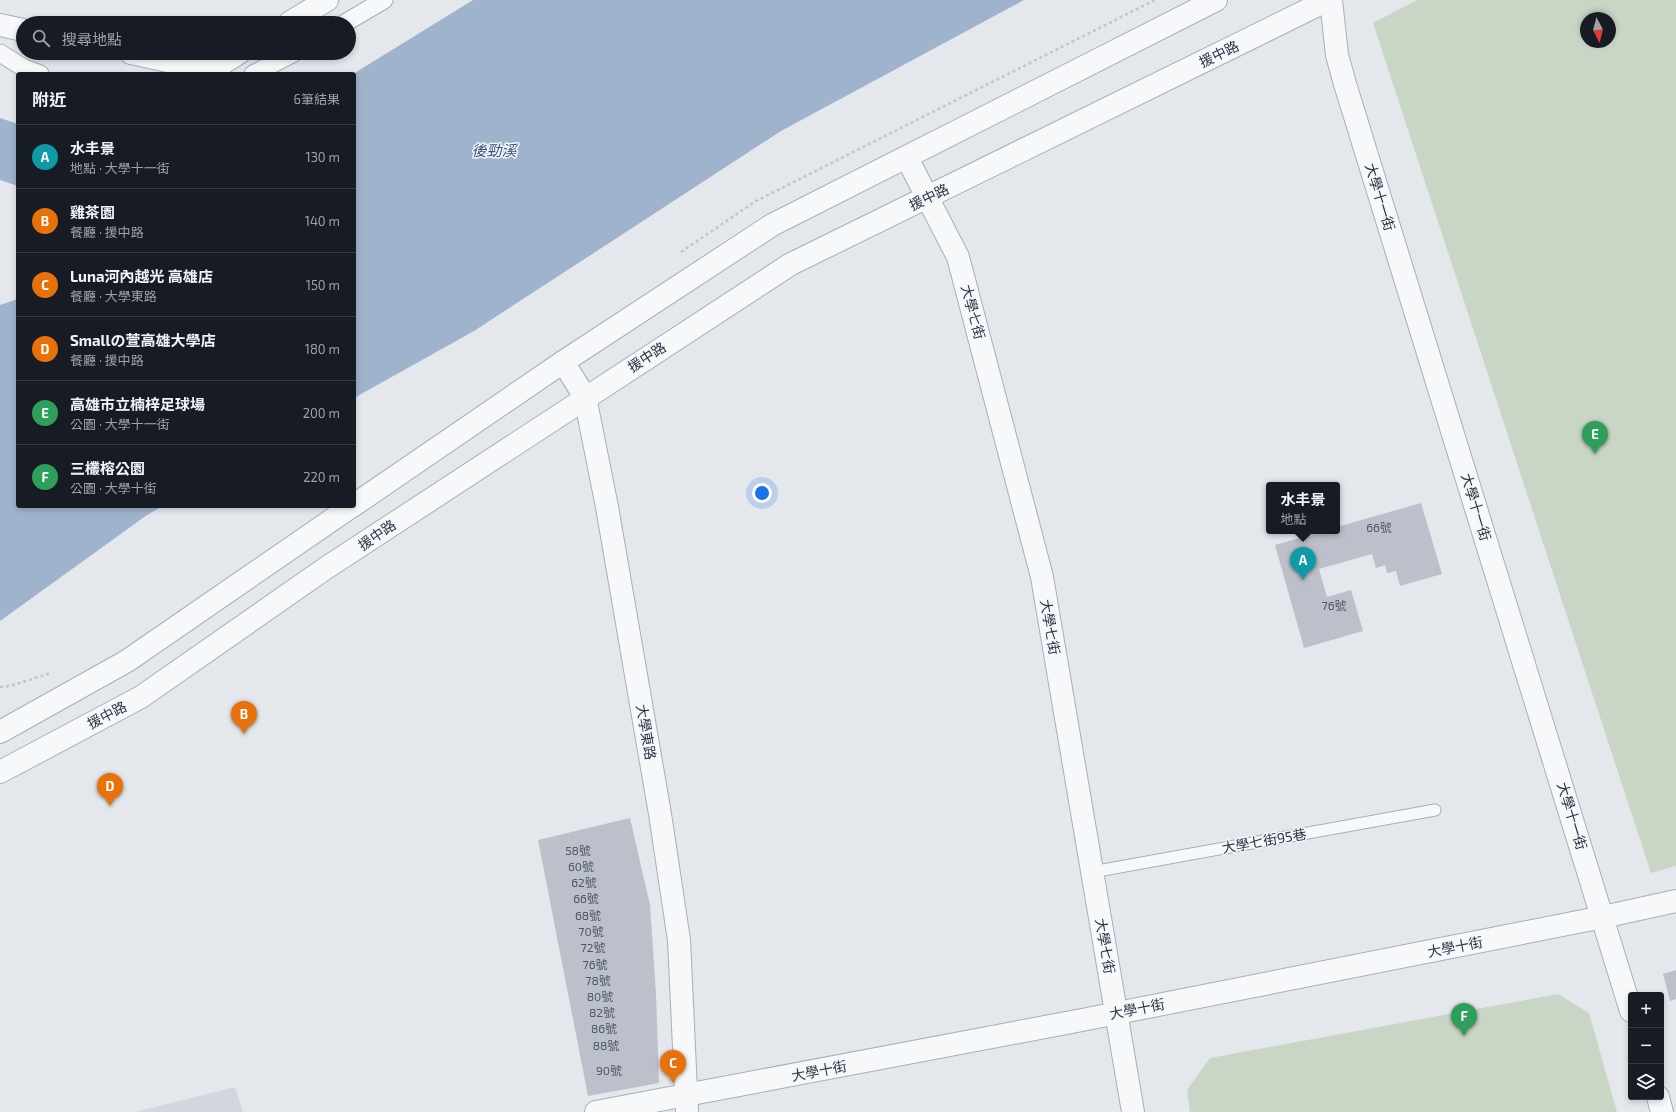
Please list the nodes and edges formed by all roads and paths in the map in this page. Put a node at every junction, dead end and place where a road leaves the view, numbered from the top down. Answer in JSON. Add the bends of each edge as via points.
{"nodes":[{"id":1,"x":327,"y":0,"type":"edge"},
{"id":2,"x":384,"y":0,"type":"edge"},
{"id":3,"x":1216,"y":0,"type":"edge"},
{"id":4,"x":1330,"y":0,"type":"edge"},
{"id":5,"x":301,"y":16,"type":"edge"},
{"id":6,"x":356,"y":17,"type":"edge"},
{"id":7,"x":0,"y":25,"type":"edge"},
{"id":8,"x":16,"y":28,"type":"edge"},
{"id":9,"x":0,"y":53,"type":"edge"},
{"id":10,"x":163,"y":60,"type":"edge"},
{"id":11,"x":228,"y":60,"type":"edge"},
{"id":12,"x":280,"y":60,"type":"edge"},
{"id":13,"x":35,"y":72,"type":"edge"},
{"id":14,"x":257,"y":72,"type":"edge"},
{"id":15,"x":907,"y":158,"type":"junction"},
{"id":16,"x":928,"y":198,"type":"junction"},
{"id":17,"x":563,"y":362,"type":"junction"},
{"id":18,"x":586,"y":397,"type":"junction"},
{"id":19,"x":356,"y":503,"type":"edge"},
{"id":20,"x":349,"y":508,"type":"edge"},
{"id":21,"x":0,"y":732,"type":"edge"},
{"id":22,"x":0,"y":772,"type":"edge"},
{"id":23,"x":1435,"y":810,"type":"dead end"},
{"id":24,"x":1092,"y":872,"type":"junction"},
{"id":25,"x":1676,"y":901,"type":"edge"},
{"id":26,"x":1603,"y":917,"type":"junction"},
{"id":27,"x":1628,"y":1002,"type":"edge"},
{"id":28,"x":1117,"y":1013,"type":"junction"},
{"id":29,"x":1659,"y":1100,"type":"edge"},
{"id":30,"x":687,"y":1104,"type":"edge"},
{"id":31,"x":596,"y":1112,"type":"edge"},
{"id":32,"x":1133,"y":1112,"type":"edge"},
{"id":33,"x":1662,"y":1112,"type":"edge"}],
"edges":[{"from":1,"to":5,"type":"street"},
{"from":2,"to":6,"type":"street"},
{"from":3,"to":15,"type":"street"},
{"from":4,"to":16,"type":"street","name":"援中路"},
{"from":4,"to":26,"type":"street","name":"大學十一街","via":[[1345,84]]},
{"from":7,"to":8,"type":"street"},
{"from":9,"to":13,"type":"street"},
{"from":10,"to":11,"type":"street","via":[[200,68],[218,66]]},
{"from":12,"to":14,"type":"street"},
{"from":15,"to":16,"type":"street","name":"大學七街"},
{"from":15,"to":17,"type":"street","via":[[772,225]]},
{"from":16,"to":18,"type":"street","name":"援中路","via":[[791,264]]},
{"from":16,"to":24,"type":"street","name":"大學七街","via":[[958,257],[1042,577]]},
{"from":17,"to":18,"type":"street","name":"大學東路"},
{"from":17,"to":19,"type":"street"},
{"from":18,"to":22,"type":"street","name":"援中路","via":[[326,568],[141,697]]},
{"from":18,"to":30,"type":"street","name":"大學東路","via":[[660,814],[679,940]]},
{"from":20,"to":21,"type":"street","via":[[127,661]]},
{"from":23,"to":24,"type":"lane","name":"大學七街95巷"},
{"from":24,"to":28,"type":"street","name":"大學七街"},
{"from":25,"to":26,"type":"street","name":"大學十街"},
{"from":26,"to":27,"type":"street","name":"大學十一街"},
{"from":26,"to":28,"type":"street","name":"大學十街"},
{"from":28,"to":30,"type":"street","name":"大學十街"},
{"from":28,"to":32,"type":"street","name":"大學七街"},
{"from":29,"to":33,"type":"street"},
{"from":30,"to":31,"type":"street","name":"大學十街"}]}
